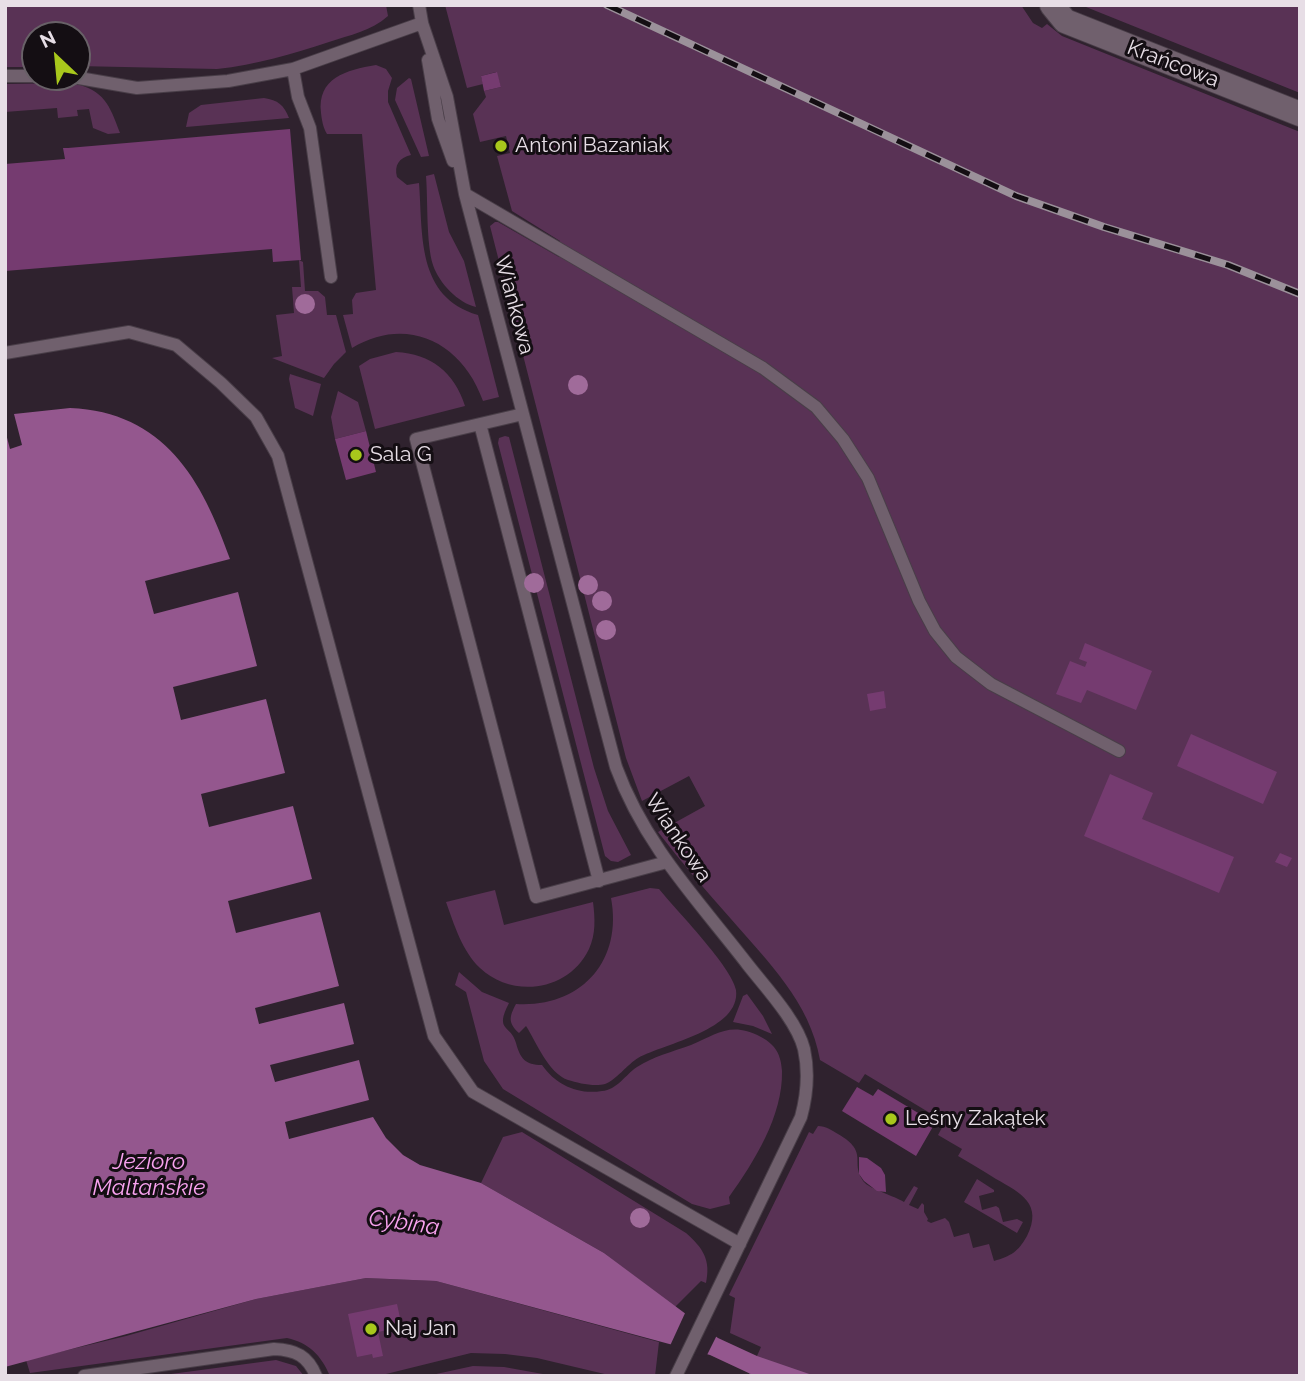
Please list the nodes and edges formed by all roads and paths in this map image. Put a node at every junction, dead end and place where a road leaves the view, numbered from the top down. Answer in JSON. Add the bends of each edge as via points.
{"nodes":[{"id":1,"x":419,"y":5,"type":"edge"},
{"id":2,"x":1052,"y":5,"type":"edge"},
{"id":3,"x":422,"y":23,"type":"junction"},
{"id":4,"x":293,"y":69,"type":"junction"},
{"id":5,"x":91,"y":80,"type":"edge"},
{"id":6,"x":1300,"y":114,"type":"edge"},
{"id":7,"x":465,"y":194,"type":"junction"},
{"id":8,"x":331,"y":277,"type":"dead end"},
{"id":9,"x":5,"y":353,"type":"edge"},
{"id":10,"x":523,"y":414,"type":"junction"},
{"id":11,"x":480,"y":424,"type":"junction"},
{"id":12,"x":1119,"y":751,"type":"dead end"},
{"id":13,"x":667,"y":862,"type":"junction"},
{"id":14,"x":599,"y":881,"type":"junction"},
{"id":15,"x":740,"y":1244,"type":"junction"},
{"id":16,"x":84,"y":1376,"type":"edge"},
{"id":17,"x":316,"y":1376,"type":"edge"},
{"id":18,"x":676,"y":1376,"type":"edge"}],
"edges":[{"from":1,"to":3,"type":"lane","name":"Wiankowa"},
{"from":2,"to":6,"type":"street","name":"Krańcowa","via":[[1065,21]]},
{"from":3,"to":4,"type":"lane"},
{"from":3,"to":7,"type":"lane","name":"Wiankowa","via":[[438,119]]},
{"from":4,"to":5,"type":"lane","via":[[228,81],[137,88]]},
{"from":4,"to":8,"type":"lane","via":[[310,128]]},
{"from":7,"to":10,"type":"lane","name":"Wiankowa"},
{"from":7,"to":12,"type":"lane","via":[[763,368],[816,407],[868,478],[919,601],[956,657],[991,684]]},
{"from":9,"to":15,"type":"lane","via":[[129,332],[176,345],[256,417],[278,456],[434,1036],[473,1092]]},
{"from":10,"to":11,"type":"lane"},
{"from":10,"to":13,"type":"lane","name":"Wiankowa","via":[[616,767],[632,808]]},
{"from":11,"to":14,"type":"lane"},
{"from":11,"to":14,"type":"lane","via":[[416,439],[537,897]]},
{"from":13,"to":14,"type":"lane"},
{"from":13,"to":15,"type":"lane","name":"Wiankowa","via":[[784,1011],[803,1048],[808,1080],[802,1117]]},
{"from":15,"to":18,"type":"lane","name":"Wiankowa"},
{"from":16,"to":17,"type":"lane","via":[[274,1349],[302,1355]]}]}
